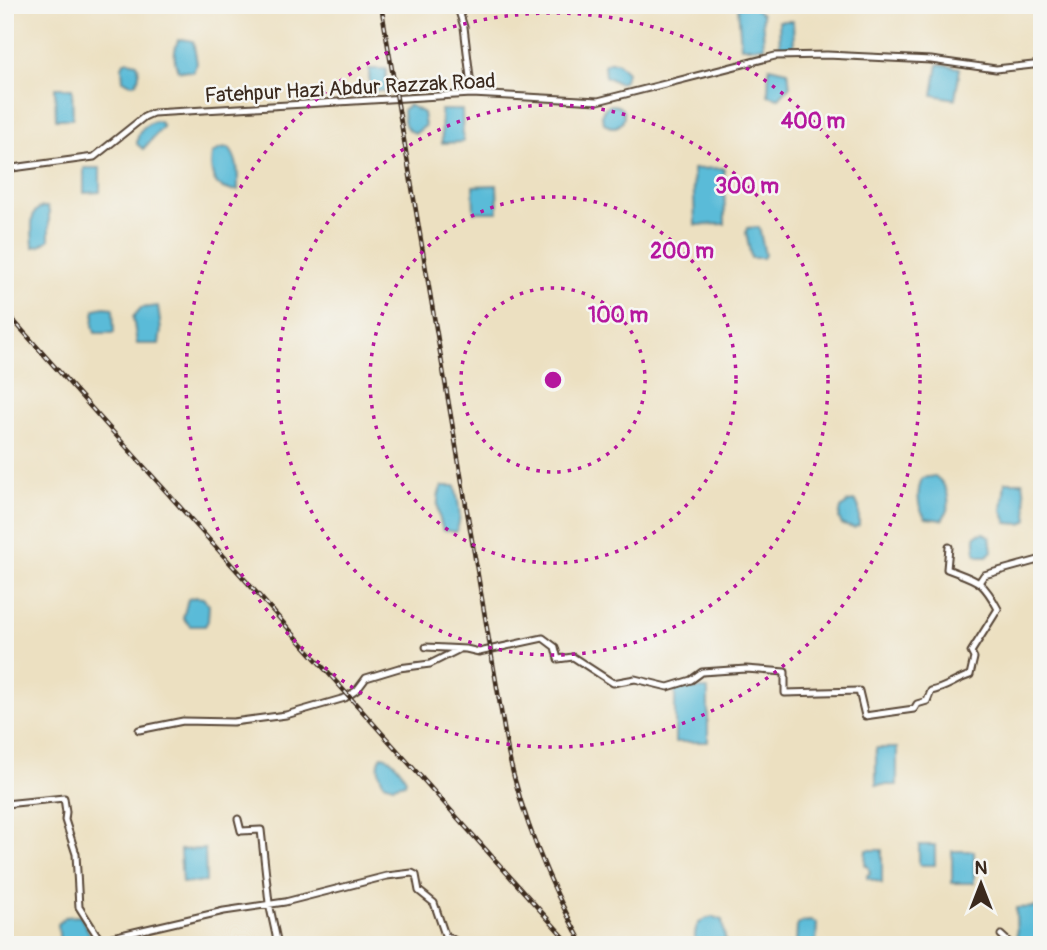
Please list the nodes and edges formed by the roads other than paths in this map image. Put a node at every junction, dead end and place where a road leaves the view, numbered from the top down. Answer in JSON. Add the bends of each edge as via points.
{"nodes":[{"id":1,"x":457,"y":5,"type":"edge"},
{"id":2,"x":1042,"y":64,"type":"edge"},
{"id":3,"x":472,"y":94,"type":"junction"},
{"id":4,"x":5,"y":169,"type":"edge"},
{"id":5,"x":950,"y":547,"type":"dead end"},
{"id":6,"x":1042,"y":559,"type":"edge"},
{"id":7,"x":980,"y":581,"type":"junction"},
{"id":8,"x":426,"y":647,"type":"dead end"},
{"id":9,"x":460,"y":648,"type":"junction"},
{"id":10,"x":139,"y":730,"type":"dead end"},
{"id":11,"x":5,"y":804,"type":"edge"},
{"id":12,"x":238,"y":819,"type":"dead end"},
{"id":13,"x":270,"y":903,"type":"junction"},
{"id":14,"x":1001,"y":935,"type":"dead end"},
{"id":15,"x":278,"y":945,"type":"edge"},
{"id":16,"x":462,"y":945,"type":"edge"},
{"id":17,"x":507,"y":945,"type":"edge"},
{"id":18,"x":523,"y":945,"type":"edge"},
{"id":19,"x":1012,"y":945,"type":"edge"}],
"edges":[{"from":1,"to":3,"type":"street"},
{"from":2,"to":3,"type":"street","name":"Fatehpur Hazi Abdur Razzak Road","via":[[996,69],[931,60],[775,56],[598,101]]},
{"from":3,"to":4,"type":"street","name":"Fatehpur Hazi Abdur Razzak Road","via":[[153,113],[94,157]]},
{"from":5,"to":7,"type":"street","via":[[947,569]]},
{"from":6,"to":7,"type":"street","via":[[984,575]]},
{"from":7,"to":9,"type":"street","via":[[998,609],[971,652],[970,675],[931,691],[927,701],[914,709],[866,716],[859,691],[785,693],[785,673],[746,669],[702,672],[667,687],[635,679],[613,683],[573,657],[558,659],[555,647],[543,638],[479,652]]},
{"from":8,"to":9,"type":"street"},
{"from":9,"to":10,"type":"street","via":[[430,664],[366,678],[345,698],[286,715],[233,722],[183,721]]},
{"from":11,"to":13,"type":"street","via":[[64,798],[65,820],[76,854],[79,907],[100,940]]},
{"from":12,"to":13,"type":"street","via":[[241,831],[261,830]]},
{"from":13,"to":15,"type":"street"},
{"from":13,"to":16,"type":"street","via":[[412,873],[419,891],[434,903],[445,935]]},
{"from":14,"to":19,"type":"street"},
{"from":17,"to":18,"type":"street"}]}
